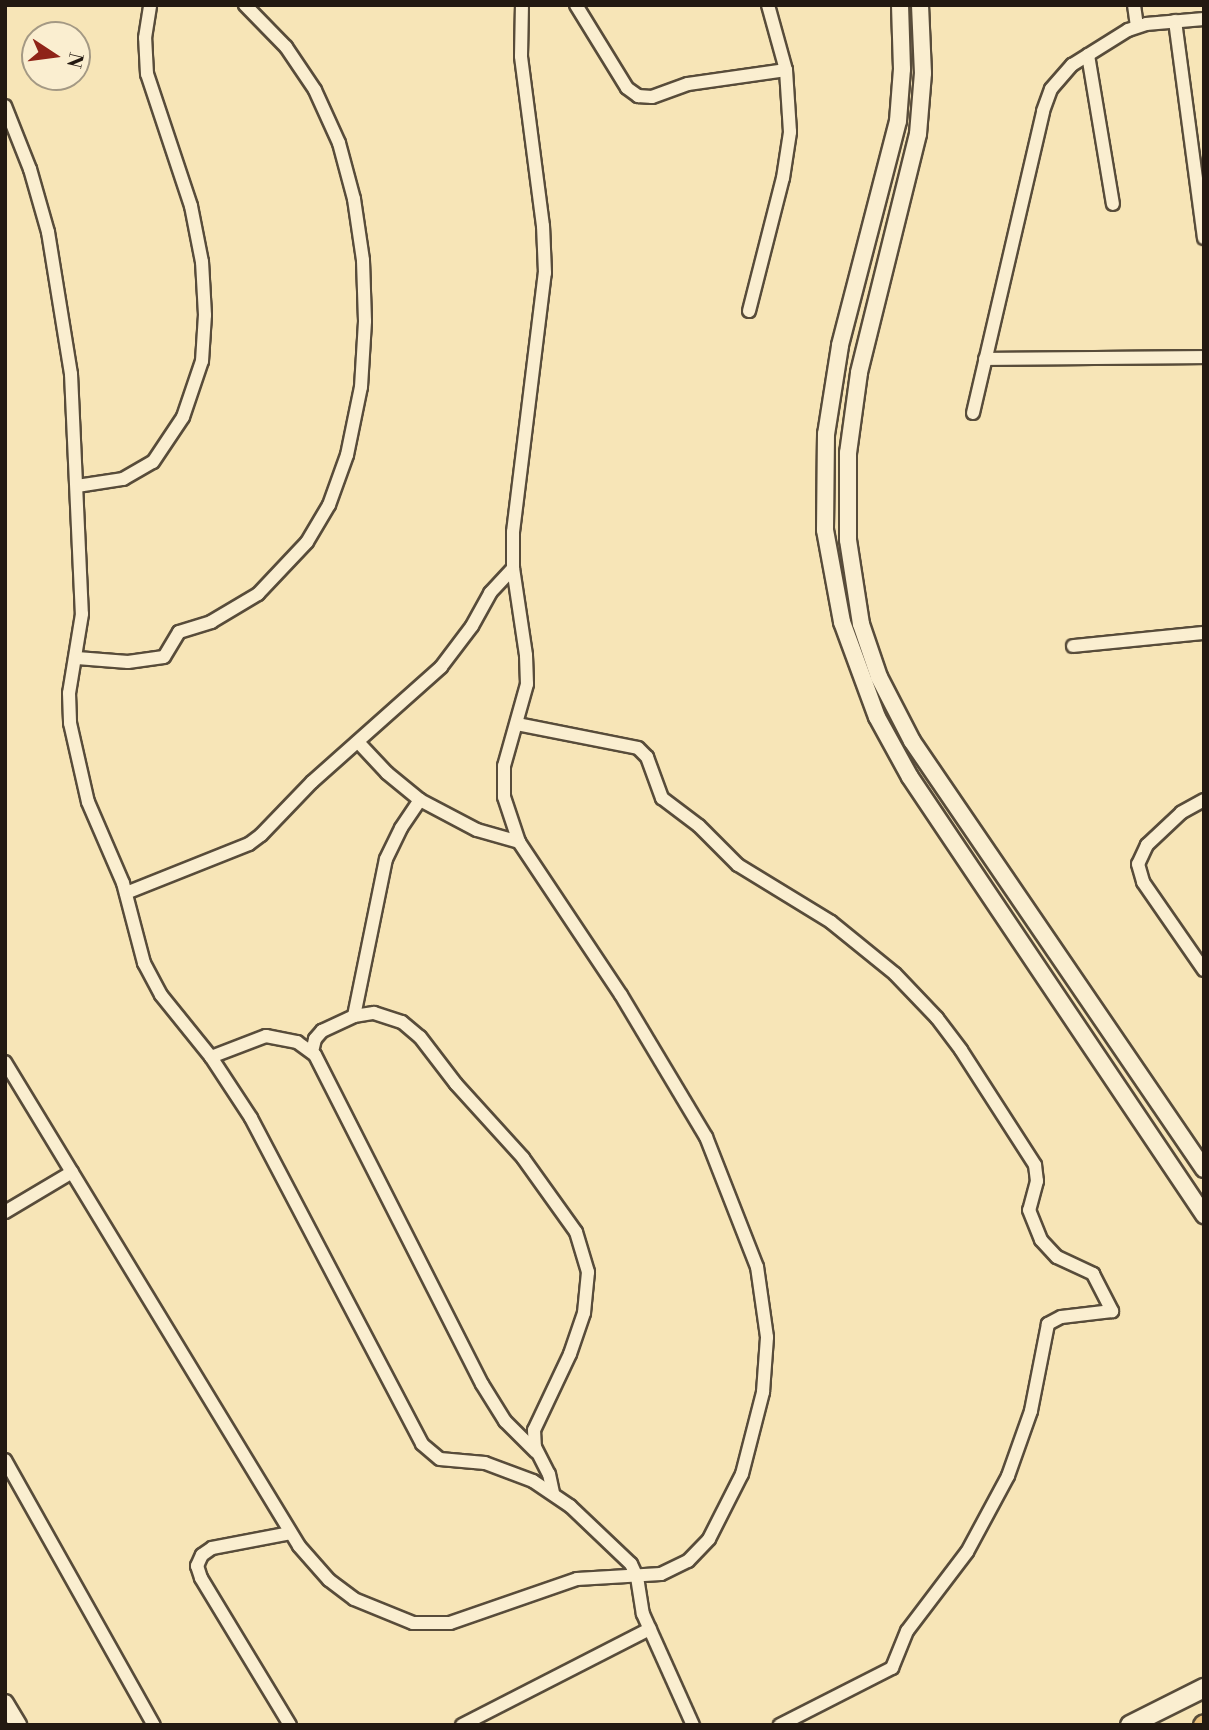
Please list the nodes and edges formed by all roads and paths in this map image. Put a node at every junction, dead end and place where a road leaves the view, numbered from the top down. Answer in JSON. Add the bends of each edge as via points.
{"nodes":[{"id":1,"x":150,"y":5,"type":"edge"},
{"id":2,"x":245,"y":5,"type":"edge"},
{"id":3,"x":522,"y":5,"type":"edge"},
{"id":4,"x":576,"y":5,"type":"edge"},
{"id":5,"x":768,"y":5,"type":"edge"},
{"id":6,"x":900,"y":5,"type":"edge"},
{"id":7,"x":920,"y":5,"type":"edge"},
{"id":8,"x":1134,"y":5,"type":"edge"},
{"id":9,"x":1204,"y":19,"type":"edge"},
{"id":10,"x":1175,"y":21,"type":"junction"},
{"id":11,"x":1137,"y":26,"type":"junction"},
{"id":12,"x":1088,"y":55,"type":"junction"},
{"id":13,"x":786,"y":70,"type":"junction"},
{"id":14,"x":5,"y":106,"type":"edge"},
{"id":15,"x":1113,"y":204,"type":"dead end"},
{"id":16,"x":1204,"y":238,"type":"edge"},
{"id":17,"x":749,"y":311,"type":"dead end"},
{"id":18,"x":1204,"y":358,"type":"edge"},
{"id":19,"x":985,"y":359,"type":"junction"},
{"id":20,"x":973,"y":413,"type":"dead end"},
{"id":21,"x":77,"y":486,"type":"junction"},
{"id":22,"x":513,"y":568,"type":"junction"},
{"id":23,"x":1204,"y":633,"type":"edge"},
{"id":24,"x":1073,"y":646,"type":"dead end"},
{"id":25,"x":77,"y":658,"type":"junction"},
{"id":26,"x":517,"y":724,"type":"junction"},
{"id":27,"x":358,"y":742,"type":"junction"},
{"id":28,"x":420,"y":800,"type":"junction"},
{"id":29,"x":1204,"y":800,"type":"edge"},
{"id":30,"x":519,"y":842,"type":"junction"},
{"id":31,"x":126,"y":893,"type":"junction"},
{"id":32,"x":1204,"y":970,"type":"edge"},
{"id":33,"x":355,"y":1016,"type":"junction"},
{"id":34,"x":312,"y":1052,"type":"junction"},
{"id":35,"x":211,"y":1057,"type":"junction"},
{"id":36,"x":5,"y":1062,"type":"edge"},
{"id":37,"x":1204,"y":1168,"type":"edge"},
{"id":38,"x":72,"y":1172,"type":"junction"},
{"id":39,"x":5,"y":1212,"type":"edge"},
{"id":40,"x":1204,"y":1215,"type":"edge"},
{"id":41,"x":538,"y":1454,"type":"junction"},
{"id":42,"x":5,"y":1460,"type":"edge"},
{"id":43,"x":553,"y":1493,"type":"junction"},
{"id":44,"x":291,"y":1533,"type":"junction"},
{"id":45,"x":637,"y":1577,"type":"junction"},
{"id":46,"x":650,"y":1629,"type":"junction"},
{"id":47,"x":1204,"y":1688,"type":"edge"},
{"id":48,"x":5,"y":1703,"type":"edge"},
{"id":49,"x":18,"y":1725,"type":"edge"},
{"id":50,"x":154,"y":1725,"type":"edge"},
{"id":51,"x":290,"y":1725,"type":"edge"},
{"id":52,"x":462,"y":1725,"type":"edge"},
{"id":53,"x":693,"y":1725,"type":"edge"},
{"id":54,"x":780,"y":1725,"type":"edge"},
{"id":55,"x":1130,"y":1725,"type":"edge"}],
"edges":[{"from":1,"to":21,"type":"street","via":[[145,38],[147,74],[191,206],[202,262],[202,360],[183,417],[153,462],[123,480]]},
{"from":2,"to":25,"type":"street","via":[[286,47],[315,90],[350,180],[363,260],[365,321],[361,387],[347,455],[329,505],[307,542],[258,594],[220,618],[179,632],[164,657],[119,663]]},
{"from":3,"to":22,"type":"street","via":[[522,56],[545,273],[515,510]]},
{"from":4,"to":13,"type":"street","via":[[627,88],[638,96]]},
{"from":5,"to":13,"type":"street"},
{"from":6,"to":40,"type":"street","via":[[898,121],[840,346],[826,433],[825,530],[842,622],[862,684],[897,756]]},
{"from":7,"to":37,"type":"street","via":[[923,73],[918,134],[859,373],[848,453],[848,540],[861,624],[879,677],[912,741]]},
{"from":8,"to":11,"type":"street"},
{"from":9,"to":10,"type":"street"},
{"from":10,"to":11,"type":"street"},
{"from":10,"to":16,"type":"street"},
{"from":11,"to":12,"type":"street"},
{"from":12,"to":15,"type":"street"},
{"from":12,"to":19,"type":"street","via":[[1064,72],[1046,100]]},
{"from":13,"to":17,"type":"street","via":[[790,111],[787,155]]},
{"from":14,"to":21,"type":"street","via":[[40,200],[58,279],[71,374]]},
{"from":18,"to":19,"type":"street"},
{"from":19,"to":20,"type":"street"},
{"from":21,"to":25,"type":"street","via":[[82,614]]},
{"from":22,"to":26,"type":"street","via":[[527,670]]},
{"from":22,"to":27,"type":"street","via":[[490,593],[441,667]]},
{"from":23,"to":24,"type":"street"},
{"from":25,"to":31,"type":"street","via":[[69,693],[70,723],[88,802]]},
{"from":26,"to":30,"type":"street","via":[[503,782],[507,813]]},
{"from":26,"to":54,"type":"street","via":[[638,748],[662,798],[738,865],[850,935],[895,974],[937,1018],[1035,1166],[1037,1181],[1028,1203],[1041,1240],[1057,1257],[1093,1274],[1112,1311],[1061,1317],[1048,1324],[1031,1411],[1008,1476],[967,1552],[907,1632],[892,1668]]},
{"from":27,"to":28,"type":"street"},
{"from":27,"to":31,"type":"street","via":[[249,844]]},
{"from":28,"to":30,"type":"street","via":[[477,830]]},
{"from":28,"to":33,"type":"street","via":[[386,859]]},
{"from":29,"to":32,"type":"street","via":[[1181,813],[1147,845],[1138,864],[1143,882]]},
{"from":30,"to":45,"type":"street","via":[[662,1060],[706,1138],[749,1242],[762,1289],[767,1337],[763,1392],[735,1492],[719,1524],[693,1556],[661,1574]]},
{"from":31,"to":35,"type":"street","via":[[137,946],[152,979]]},
{"from":33,"to":34,"type":"street","via":[[322,1031]]},
{"from":33,"to":41,"type":"street","via":[[383,1014],[420,1037],[543,1183],[582,1245],[588,1272],[584,1313],[537,1422]]},
{"from":34,"to":35,"type":"street","via":[[286,1038],[266,1036]]},
{"from":34,"to":41,"type":"street","via":[[325,1069],[482,1384],[505,1421]]},
{"from":35,"to":43,"type":"street","via":[[251,1118],[422,1444],[440,1459],[502,1467]]},
{"from":36,"to":38,"type":"street"},
{"from":38,"to":39,"type":"street"},
{"from":38,"to":44,"type":"street"},
{"from":41,"to":43,"type":"street"},
{"from":42,"to":50,"type":"street"},
{"from":43,"to":45,"type":"street","via":[[631,1564]]},
{"from":44,"to":45,"type":"street","via":[[317,1569],[354,1599],[424,1625],[462,1619],[577,1579]]},
{"from":44,"to":51,"type":"street","via":[[212,1548],[197,1566]]},
{"from":45,"to":46,"type":"street"},
{"from":46,"to":52,"type":"street"},
{"from":46,"to":53,"type":"street"},
{"from":47,"to":55,"type":"main road"},
{"from":48,"to":49,"type":"street"}]}
